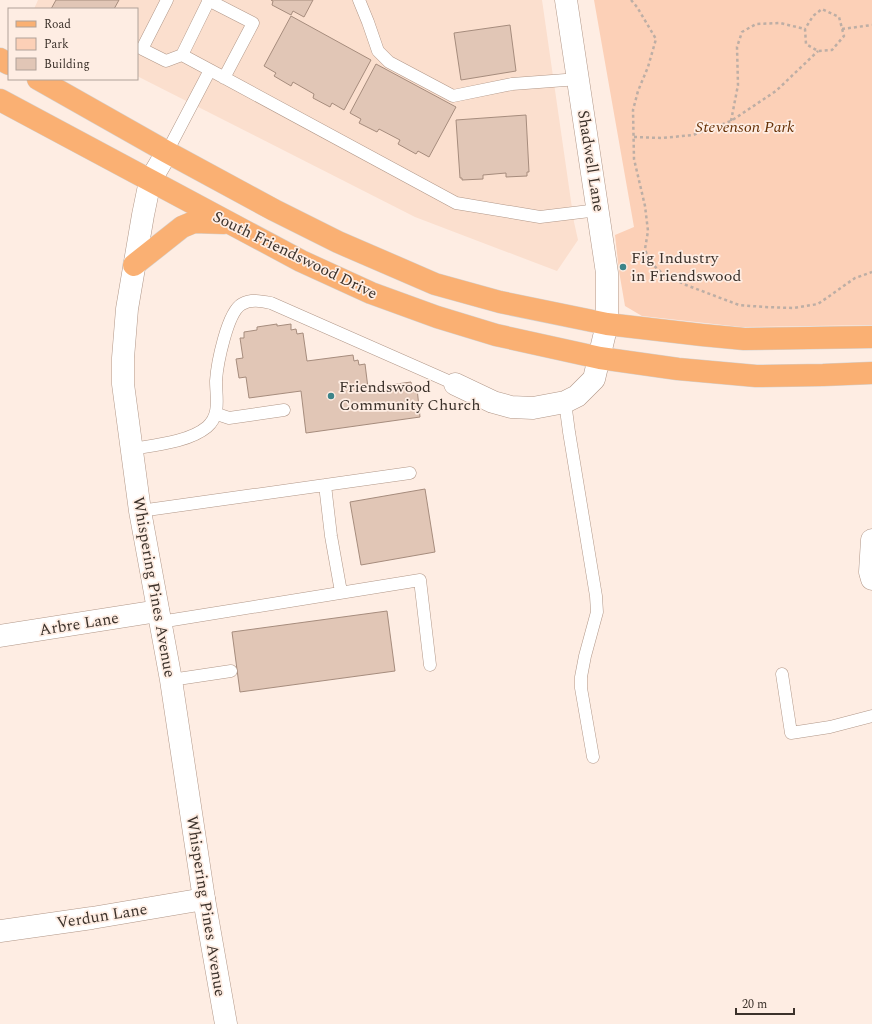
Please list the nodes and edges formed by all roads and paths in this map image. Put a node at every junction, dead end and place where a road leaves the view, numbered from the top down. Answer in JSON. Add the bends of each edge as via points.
{"nodes":[{"id":1,"x":167,"y":0,"type":"edge"},
{"id":2,"x":209,"y":0,"type":"edge"},
{"id":3,"x":359,"y":0,"type":"edge"},
{"id":4,"x":566,"y":0,"type":"edge"},
{"id":5,"x":631,"y":0,"type":"edge"},
{"id":6,"x":872,"y":25,"type":"edge"},
{"id":7,"x":805,"y":29,"type":"junction"},
{"id":8,"x":842,"y":29,"type":"junction"},
{"id":9,"x":818,"y":51,"type":"junction"},
{"id":10,"x":182,"y":55,"type":"junction"},
{"id":11,"x":210,"y":70,"type":"junction"},
{"id":12,"x":224,"y":78,"type":"junction"},
{"id":13,"x":579,"y":79,"type":"junction"},
{"id":14,"x":40,"y":80,"type":"edge"},
{"id":15,"x":0,"y":100,"type":"edge"},
{"id":16,"x":731,"y":121,"type":"junction"},
{"id":17,"x":634,"y":137,"type":"junction"},
{"id":18,"x":166,"y":152,"type":"junction"},
{"id":19,"x":150,"y":181,"type":"junction"},
{"id":20,"x":598,"y":210,"type":"junction"},
{"id":21,"x":228,"y":223,"type":"junction"},
{"id":22,"x":134,"y":266,"type":"junction"},
{"id":23,"x":872,"y":272,"type":"edge"},
{"id":24,"x":606,"y":324,"type":"junction"},
{"id":25,"x":872,"y":337,"type":"edge"},
{"id":26,"x":600,"y":358,"type":"junction"},
{"id":27,"x":872,"y":372,"type":"edge"},
{"id":28,"x":455,"y":384,"type":"joint"},
{"id":29,"x":565,"y":402,"type":"junction"},
{"id":30,"x":284,"y":410,"type":"dead end"},
{"id":31,"x":217,"y":414,"type":"junction"},
{"id":32,"x":132,"y":449,"type":"junction"},
{"id":33,"x":410,"y":473,"type":"dead end"},
{"id":34,"x":325,"y":485,"type":"junction"},
{"id":35,"x":140,"y":511,"type":"junction"},
{"id":36,"x":872,"y":540,"type":"edge"},
{"id":37,"x":872,"y":579,"type":"edge"},
{"id":38,"x":341,"y":592,"type":"junction"},
{"id":39,"x":159,"y":617,"type":"junction"},
{"id":40,"x":0,"y":636,"type":"edge"},
{"id":41,"x":430,"y":665,"type":"dead end"},
{"id":42,"x":231,"y":671,"type":"dead end"},
{"id":43,"x":782,"y":674,"type":"dead end"},
{"id":44,"x":170,"y":680,"type":"junction"},
{"id":45,"x":872,"y":716,"type":"edge"},
{"id":46,"x":593,"y":757,"type":"dead end"},
{"id":47,"x":204,"y":899,"type":"junction"},
{"id":48,"x":0,"y":931,"type":"edge"},
{"id":49,"x":226,"y":1024,"type":"edge"}],
"edges":[{"from":1,"to":10,"type":"lane","via":[[142,49],[166,61]]},
{"from":2,"to":10,"type":"lane"},
{"from":2,"to":12,"type":"lane","via":[[253,23]]},
{"from":3,"to":13,"type":"lane","via":[[378,51],[389,62],[453,96],[512,84]]},
{"from":4,"to":13,"type":"street","name":"Shadwell Lane"},
{"from":5,"to":17,"type":"path","via":[[656,39],[633,110]]},
{"from":6,"to":8,"type":"path"},
{"from":7,"to":8,"type":"path","via":[[813,16],[822,10],[839,17]]},
{"from":7,"to":9,"type":"path","via":[[806,44]]},
{"from":7,"to":16,"type":"path","via":[[780,23],[756,24],[742,32],[737,47],[738,85]]},
{"from":8,"to":9,"type":"path","via":[[844,36],[832,50]]},
{"from":9,"to":16,"type":"path","via":[[776,90]]},
{"from":10,"to":11,"type":"lane"},
{"from":11,"to":12,"type":"lane"},
{"from":11,"to":18,"type":"lane"},
{"from":12,"to":20,"type":"lane","via":[[456,203],[540,217]]},
{"from":13,"to":20,"type":"street","name":"Shadwell Lane"},
{"from":14,"to":18,"type":"main road","name":"South Friendswood Drive"},
{"from":15,"to":19,"type":"main road","name":"South Friendswood Drive"},
{"from":16,"to":17,"type":"path","via":[[694,135]]},
{"from":17,"to":23,"type":"path","via":[[634,159],[648,231],[645,249],[649,260],[663,274],[739,305],[794,308],[818,304],[855,278]]},
{"from":18,"to":19,"type":"street","name":"Whispering Pines Avenue"},
{"from":18,"to":24,"type":"main road","name":"South Friendswood Drive","via":[[338,242],[435,284],[500,302]]},
{"from":19,"to":21,"type":"main road","name":"South Friendswood Drive"},
{"from":19,"to":22,"type":"street","name":"Whispering Pines Avenue"},
{"from":20,"to":24,"type":"street","name":"Shadwell Lane","via":[[607,273]]},
{"from":21,"to":22,"type":"main road","via":[[194,222],[183,227]]},
{"from":21,"to":26,"type":"main road","name":"South Friendswood Drive","via":[[301,261],[371,293],[437,317],[496,334]]},
{"from":22,"to":32,"type":"street","name":"Whispering Pines Avenue","via":[[123,358],[123,384]]},
{"from":24,"to":25,"type":"main road","name":"South Friendswood Drive","via":[[744,339]]},
{"from":24,"to":26,"type":"street","name":"Shadwell Lane"},
{"from":26,"to":27,"type":"main road","name":"South Friendswood Drive","via":[[756,376]]},
{"from":26,"to":29,"type":"street","name":"Shadwell Lane","via":[[594,379],[577,396]]},
{"from":28,"to":29,"type":"street","via":[[510,407],[533,408]]},
{"from":28,"to":31,"type":"lane","via":[[271,303],[259,301],[241,305],[233,313],[227,327],[216,380]]},
{"from":29,"to":46,"type":"lane","via":[[596,596],[597,612],[581,677]]},
{"from":30,"to":31,"type":"lane","via":[[229,418]]},
{"from":31,"to":32,"type":"lane","via":[[208,426],[197,433],[165,443]]},
{"from":32,"to":35,"type":"street","name":"Whispering Pines Avenue"},
{"from":33,"to":34,"type":"lane"},
{"from":34,"to":35,"type":"lane"},
{"from":34,"to":38,"type":"lane"},
{"from":35,"to":39,"type":"street","name":"Whispering Pines Avenue"},
{"from":36,"to":37,"type":"street"},
{"from":38,"to":39,"type":"lane"},
{"from":38,"to":41,"type":"lane","via":[[420,580]]},
{"from":39,"to":40,"type":"street","name":"Arbre Lane"},
{"from":39,"to":44,"type":"street","name":"Whispering Pines Avenue"},
{"from":42,"to":44,"type":"lane"},
{"from":43,"to":45,"type":"lane","via":[[791,733],[830,727]]},
{"from":44,"to":47,"type":"street","name":"Whispering Pines Avenue"},
{"from":47,"to":48,"type":"street","name":"Verdun Lane"},
{"from":47,"to":49,"type":"street","name":"Whispering Pines Avenue"}]}
